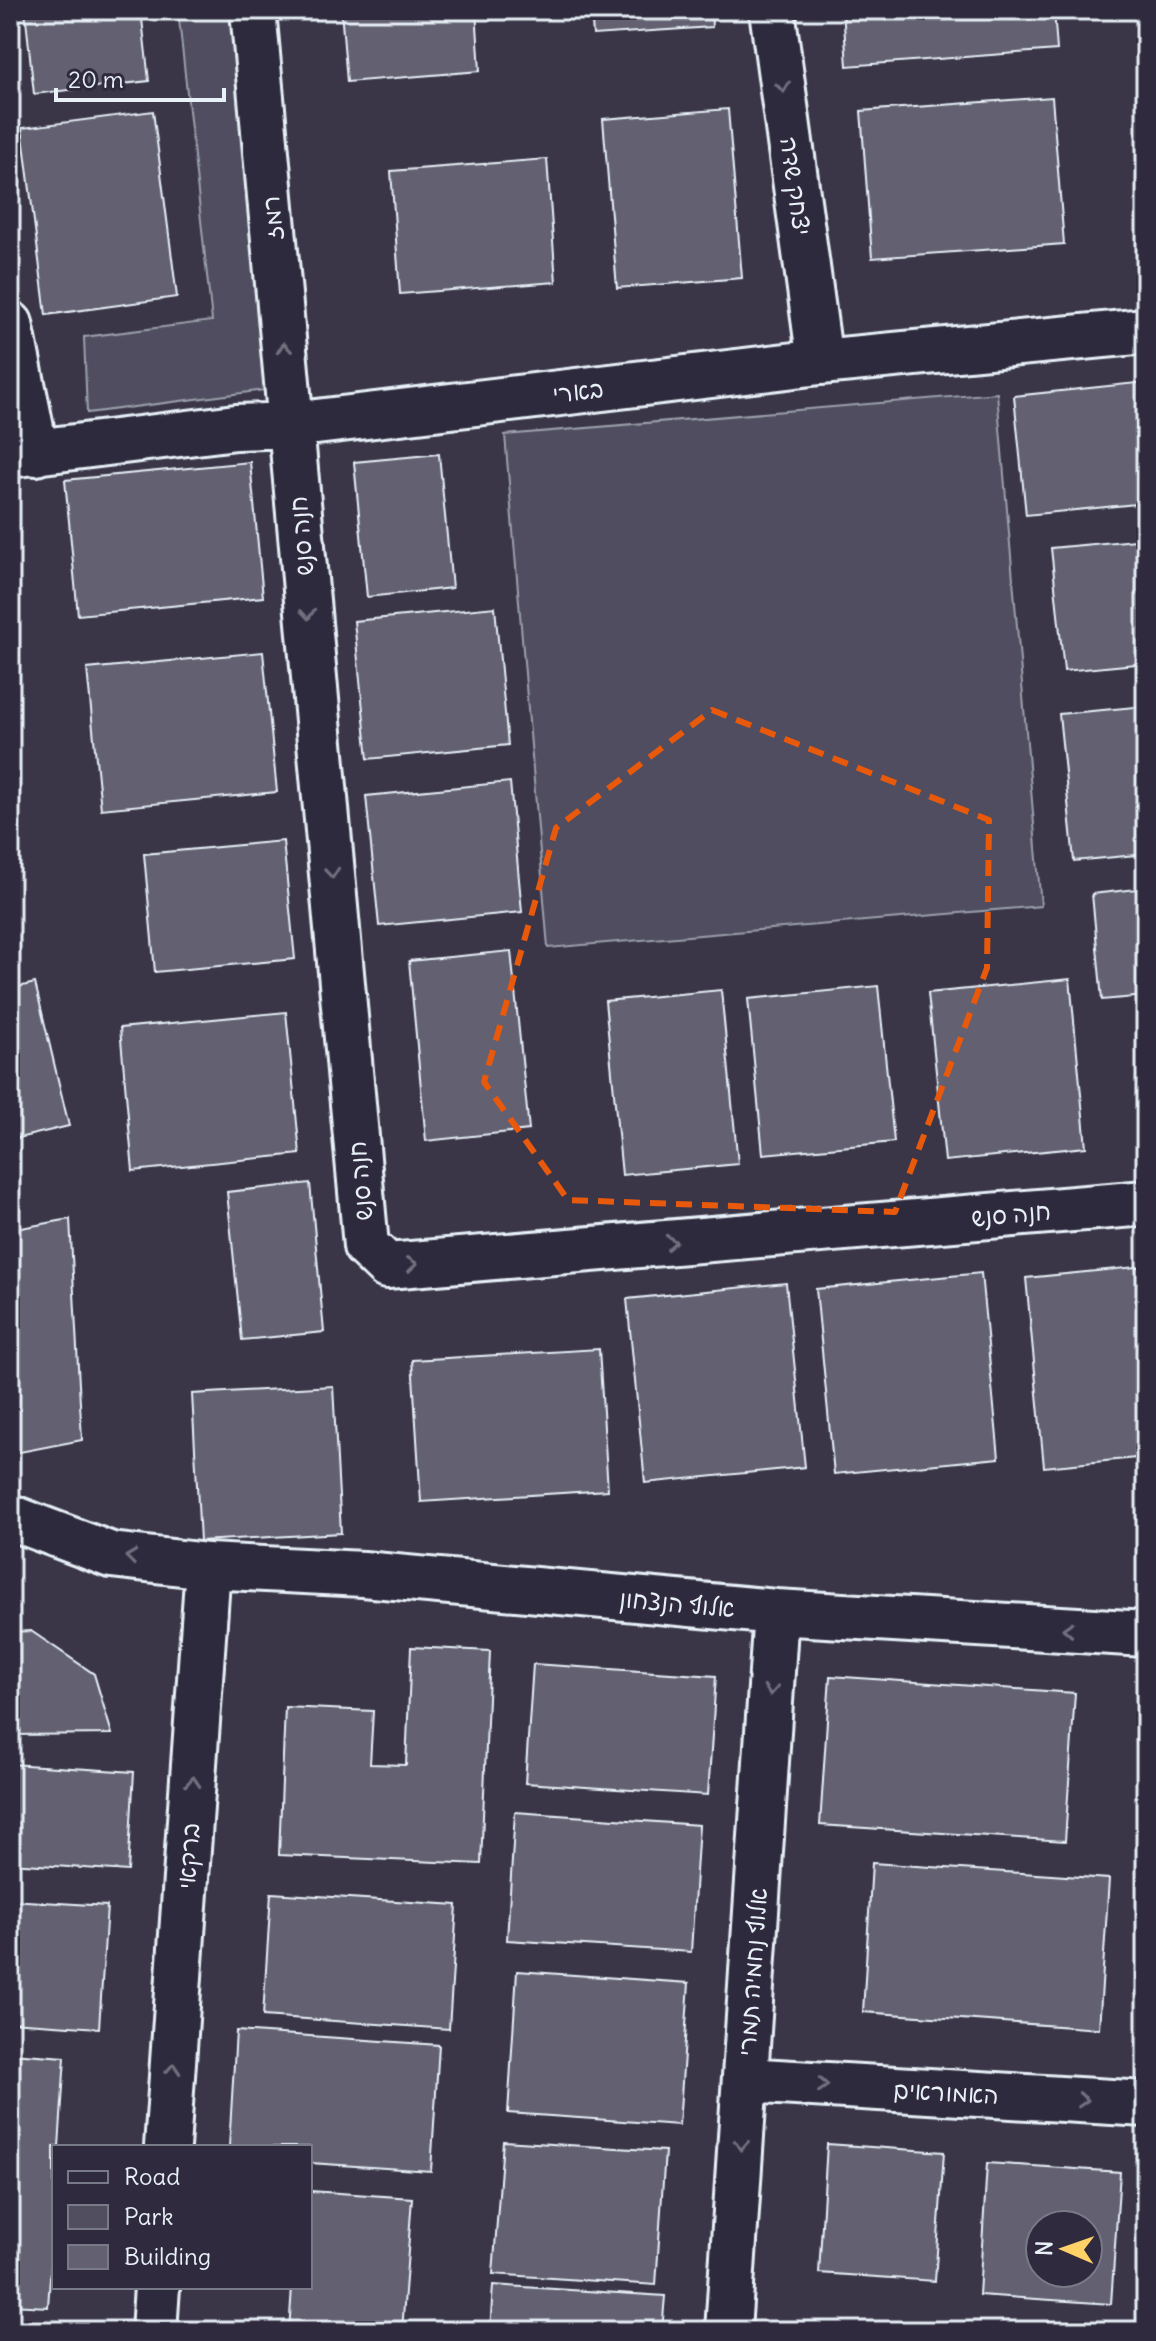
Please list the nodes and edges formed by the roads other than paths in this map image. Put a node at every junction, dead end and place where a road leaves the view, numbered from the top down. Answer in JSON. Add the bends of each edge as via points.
{"nodes":[{"id":1,"x":253,"y":10,"type":"edge"},
{"id":2,"x":772,"y":10,"type":"edge"},
{"id":3,"x":10,"y":324,"type":"edge"},
{"id":4,"x":1146,"y":331,"type":"edge"},
{"id":5,"x":820,"y":362,"type":"junction"},
{"id":6,"x":291,"y":425,"type":"junction"},
{"id":7,"x":23,"y":454,"type":"edge"},
{"id":8,"x":1146,"y":1203,"type":"edge"},
{"id":9,"x":10,"y":1517,"type":"edge"},
{"id":10,"x":208,"y":1566,"type":"junction"},
{"id":11,"x":776,"y":1612,"type":"junction"},
{"id":12,"x":1146,"y":1634,"type":"edge"},
{"id":13,"x":745,"y":2080,"type":"junction"},
{"id":14,"x":1146,"y":2104,"type":"edge"},
{"id":15,"x":167,"y":2145,"type":"edge"},
{"id":16,"x":157,"y":2289,"type":"edge"},
{"id":17,"x":154,"y":2331,"type":"edge"},
{"id":18,"x":728,"y":2331,"type":"edge"}],
"edges":[{"from":6,"to":1,"type":"street","name":"רמז","one_way":true},
{"from":2,"to":5,"type":"street","name":"יצחק שדה","one_way":true},
{"from":3,"to":7,"type":"street"},
{"from":4,"to":5,"type":"street","name":"בארי"},
{"from":5,"to":6,"type":"street","name":"בארי"},
{"from":6,"to":7,"type":"street","name":"בארי"},
{"from":6,"to":8,"type":"street","name":"חנה סנש","one_way":true,"via":[[366,1246],[387,1266]]},
{"from":10,"to":9,"type":"street","name":"אלוף הנצחון","one_way":true,"via":[[111,1555]]},
{"from":10,"to":11,"type":"street","name":"אלוף הנצחון","via":[[363,1574]]},
{"from":15,"to":10,"type":"street","name":"ברקאי","one_way":true},
{"from":12,"to":11,"type":"street","name":"אלוף הנצחון","one_way":true},
{"from":11,"to":13,"type":"street","name":"אלוף נחמיה תמרי","one_way":true},
{"from":13,"to":14,"type":"street","name":"האמוראים","one_way":true},
{"from":13,"to":18,"type":"street","name":"אלוף נחמיה תמרי","one_way":true},
{"from":16,"to":17,"type":"street"}]}
